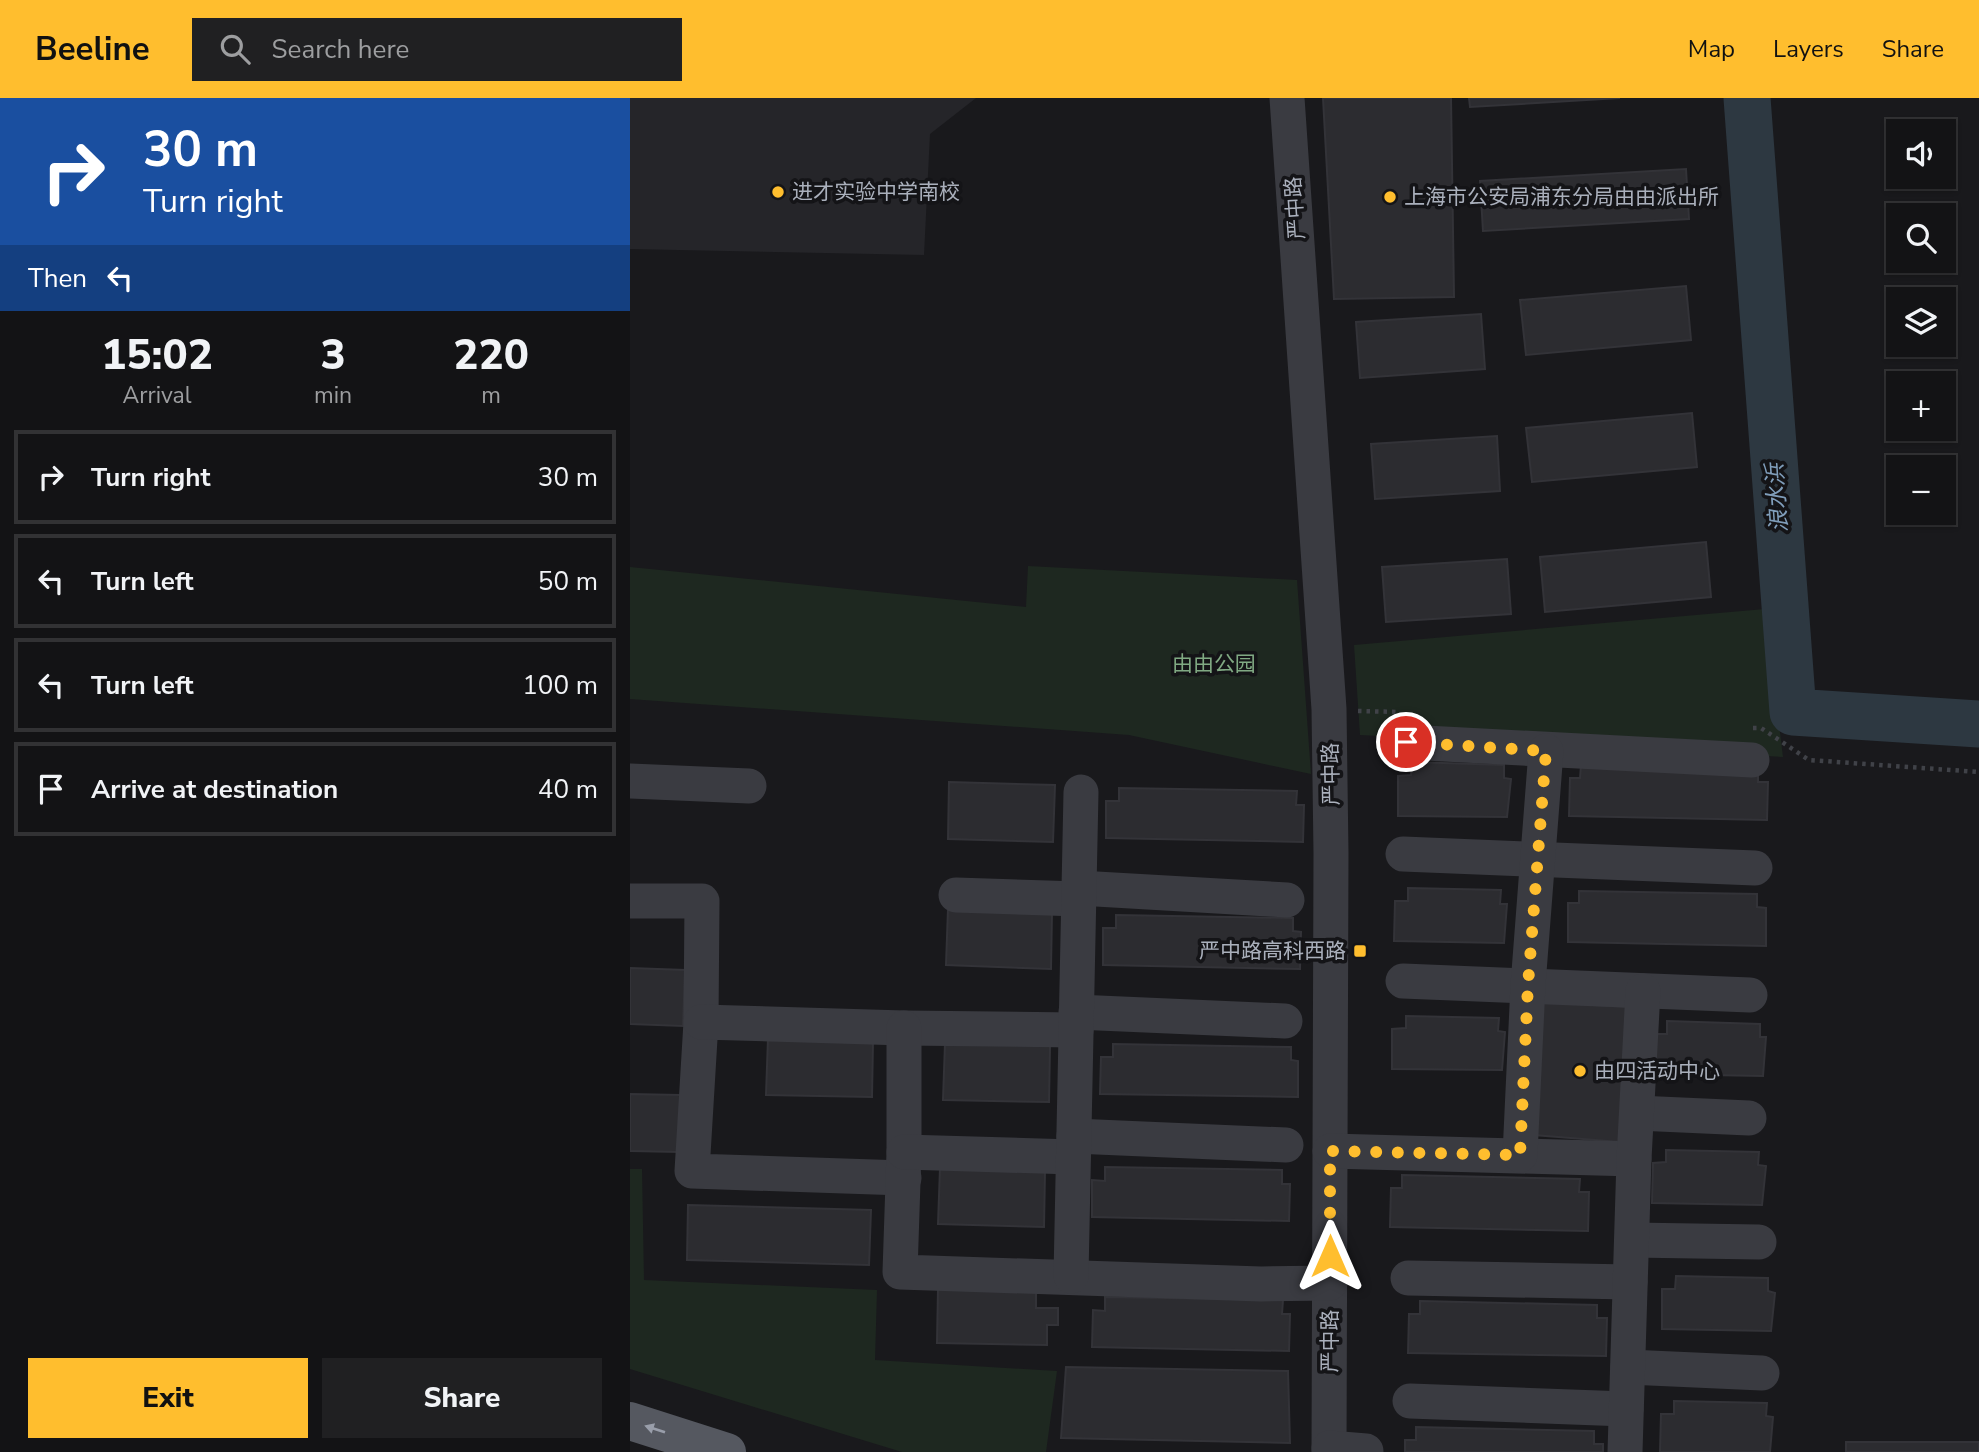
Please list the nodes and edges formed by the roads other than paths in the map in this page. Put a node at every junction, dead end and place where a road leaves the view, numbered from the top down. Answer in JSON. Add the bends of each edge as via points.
{"nodes":[{"id":1,"x":1287,"y":98,"type":"edge"},
{"id":2,"x":1406,"y":742,"type":"dead end"},
{"id":3,"x":1546,"y":751,"type":"junction"},
{"id":4,"x":1752,"y":760,"type":"dead end"},
{"id":5,"x":630,"y":781,"type":"edge"},
{"id":6,"x":749,"y":786,"type":"dead end"},
{"id":7,"x":1081,"y":792,"type":"dead end"},
{"id":8,"x":1403,"y":854,"type":"dead end"},
{"id":9,"x":1539,"y":860,"type":"junction"},
{"id":10,"x":1755,"y":868,"type":"dead end"},
{"id":11,"x":1079,"y":893,"type":"junction"},
{"id":12,"x":956,"y":895,"type":"dead end"},
{"id":13,"x":1287,"y":900,"type":"dead end"},
{"id":14,"x":630,"y":901,"type":"edge"},
{"id":15,"x":1404,"y":981,"type":"dead end"},
{"id":16,"x":1528,"y":985,"type":"junction"},
{"id":17,"x":1643,"y":991,"type":"junction"},
{"id":18,"x":1750,"y":996,"type":"dead end"},
{"id":19,"x":1076,"y":1021,"type":"junction"},
{"id":20,"x":1285,"y":1021,"type":"dead end"},
{"id":21,"x":701,"y":1022,"type":"junction"},
{"id":22,"x":904,"y":1028,"type":"junction"},
{"id":23,"x":1637,"y":1112,"type":"junction"},
{"id":24,"x":1749,"y":1118,"type":"dead end"},
{"id":25,"x":1286,"y":1145,"type":"dead end"},
{"id":26,"x":1073,"y":1147,"type":"junction"},
{"id":27,"x":1330,"y":1151,"type":"junction"},
{"id":28,"x":1520,"y":1155,"type":"junction"},
{"id":29,"x":1634,"y":1159,"type":"junction"},
{"id":30,"x":904,"y":1165,"type":"junction"},
{"id":31,"x":1632,"y":1240,"type":"junction"},
{"id":32,"x":1759,"y":1242,"type":"dead end"},
{"id":33,"x":1071,"y":1276,"type":"junction"},
{"id":34,"x":1408,"y":1278,"type":"dead end"},
{"id":35,"x":1630,"y":1282,"type":"junction"},
{"id":36,"x":1330,"y":1283,"type":"junction"},
{"id":37,"x":1628,"y":1367,"type":"junction"},
{"id":38,"x":1762,"y":1373,"type":"dead end"},
{"id":39,"x":1410,"y":1401,"type":"dead end"},
{"id":40,"x":1626,"y":1409,"type":"junction"},
{"id":41,"x":630,"y":1421,"type":"edge"},
{"id":42,"x":1329,"y":1450,"type":"edge"},
{"id":43,"x":1366,"y":1451,"type":"edge"},
{"id":44,"x":727,"y":1452,"type":"edge"},
{"id":45,"x":1625,"y":1452,"type":"edge"}],
"edges":[{"from":1,"to":27,"type":"street","name":"严中路","via":[[1329,709]]},
{"from":2,"to":3,"type":"street"},
{"from":3,"to":4,"type":"street"},
{"from":3,"to":9,"type":"street"},
{"from":5,"to":6,"type":"street"},
{"from":7,"to":11,"type":"street"},
{"from":8,"to":9,"type":"street"},
{"from":9,"to":10,"type":"street"},
{"from":9,"to":16,"type":"street"},
{"from":11,"to":12,"type":"street"},
{"from":11,"to":13,"type":"street"},
{"from":11,"to":19,"type":"street"},
{"from":14,"to":21,"type":"street","via":[[702,901]]},
{"from":15,"to":16,"type":"street"},
{"from":16,"to":17,"type":"street"},
{"from":16,"to":28,"type":"street"},
{"from":17,"to":18,"type":"street"},
{"from":17,"to":23,"type":"street"},
{"from":19,"to":20,"type":"street"},
{"from":19,"to":22,"type":"street"},
{"from":19,"to":26,"type":"street"},
{"from":21,"to":22,"type":"street"},
{"from":21,"to":30,"type":"street","via":[[692,1171]]},
{"from":22,"to":30,"type":"street"},
{"from":23,"to":24,"type":"street"},
{"from":23,"to":29,"type":"street"},
{"from":25,"to":26,"type":"street"},
{"from":26,"to":30,"type":"street"},
{"from":26,"to":33,"type":"street"},
{"from":27,"to":28,"type":"street"},
{"from":27,"to":36,"type":"street","name":"严中路"},
{"from":28,"to":29,"type":"street"},
{"from":29,"to":31,"type":"street"},
{"from":30,"to":33,"type":"street","via":[[900,1272]]},
{"from":31,"to":32,"type":"street"},
{"from":31,"to":35,"type":"street"},
{"from":33,"to":36,"type":"street"},
{"from":34,"to":35,"type":"street"},
{"from":35,"to":37,"type":"street"},
{"from":36,"to":42,"type":"street","name":"严中路"},
{"from":37,"to":38,"type":"street"},
{"from":37,"to":40,"type":"street"},
{"from":39,"to":40,"type":"street"},
{"from":40,"to":45,"type":"street"},
{"from":44,"to":41,"type":"main road","one_way":true},
{"from":42,"to":43,"type":"street"}]}
